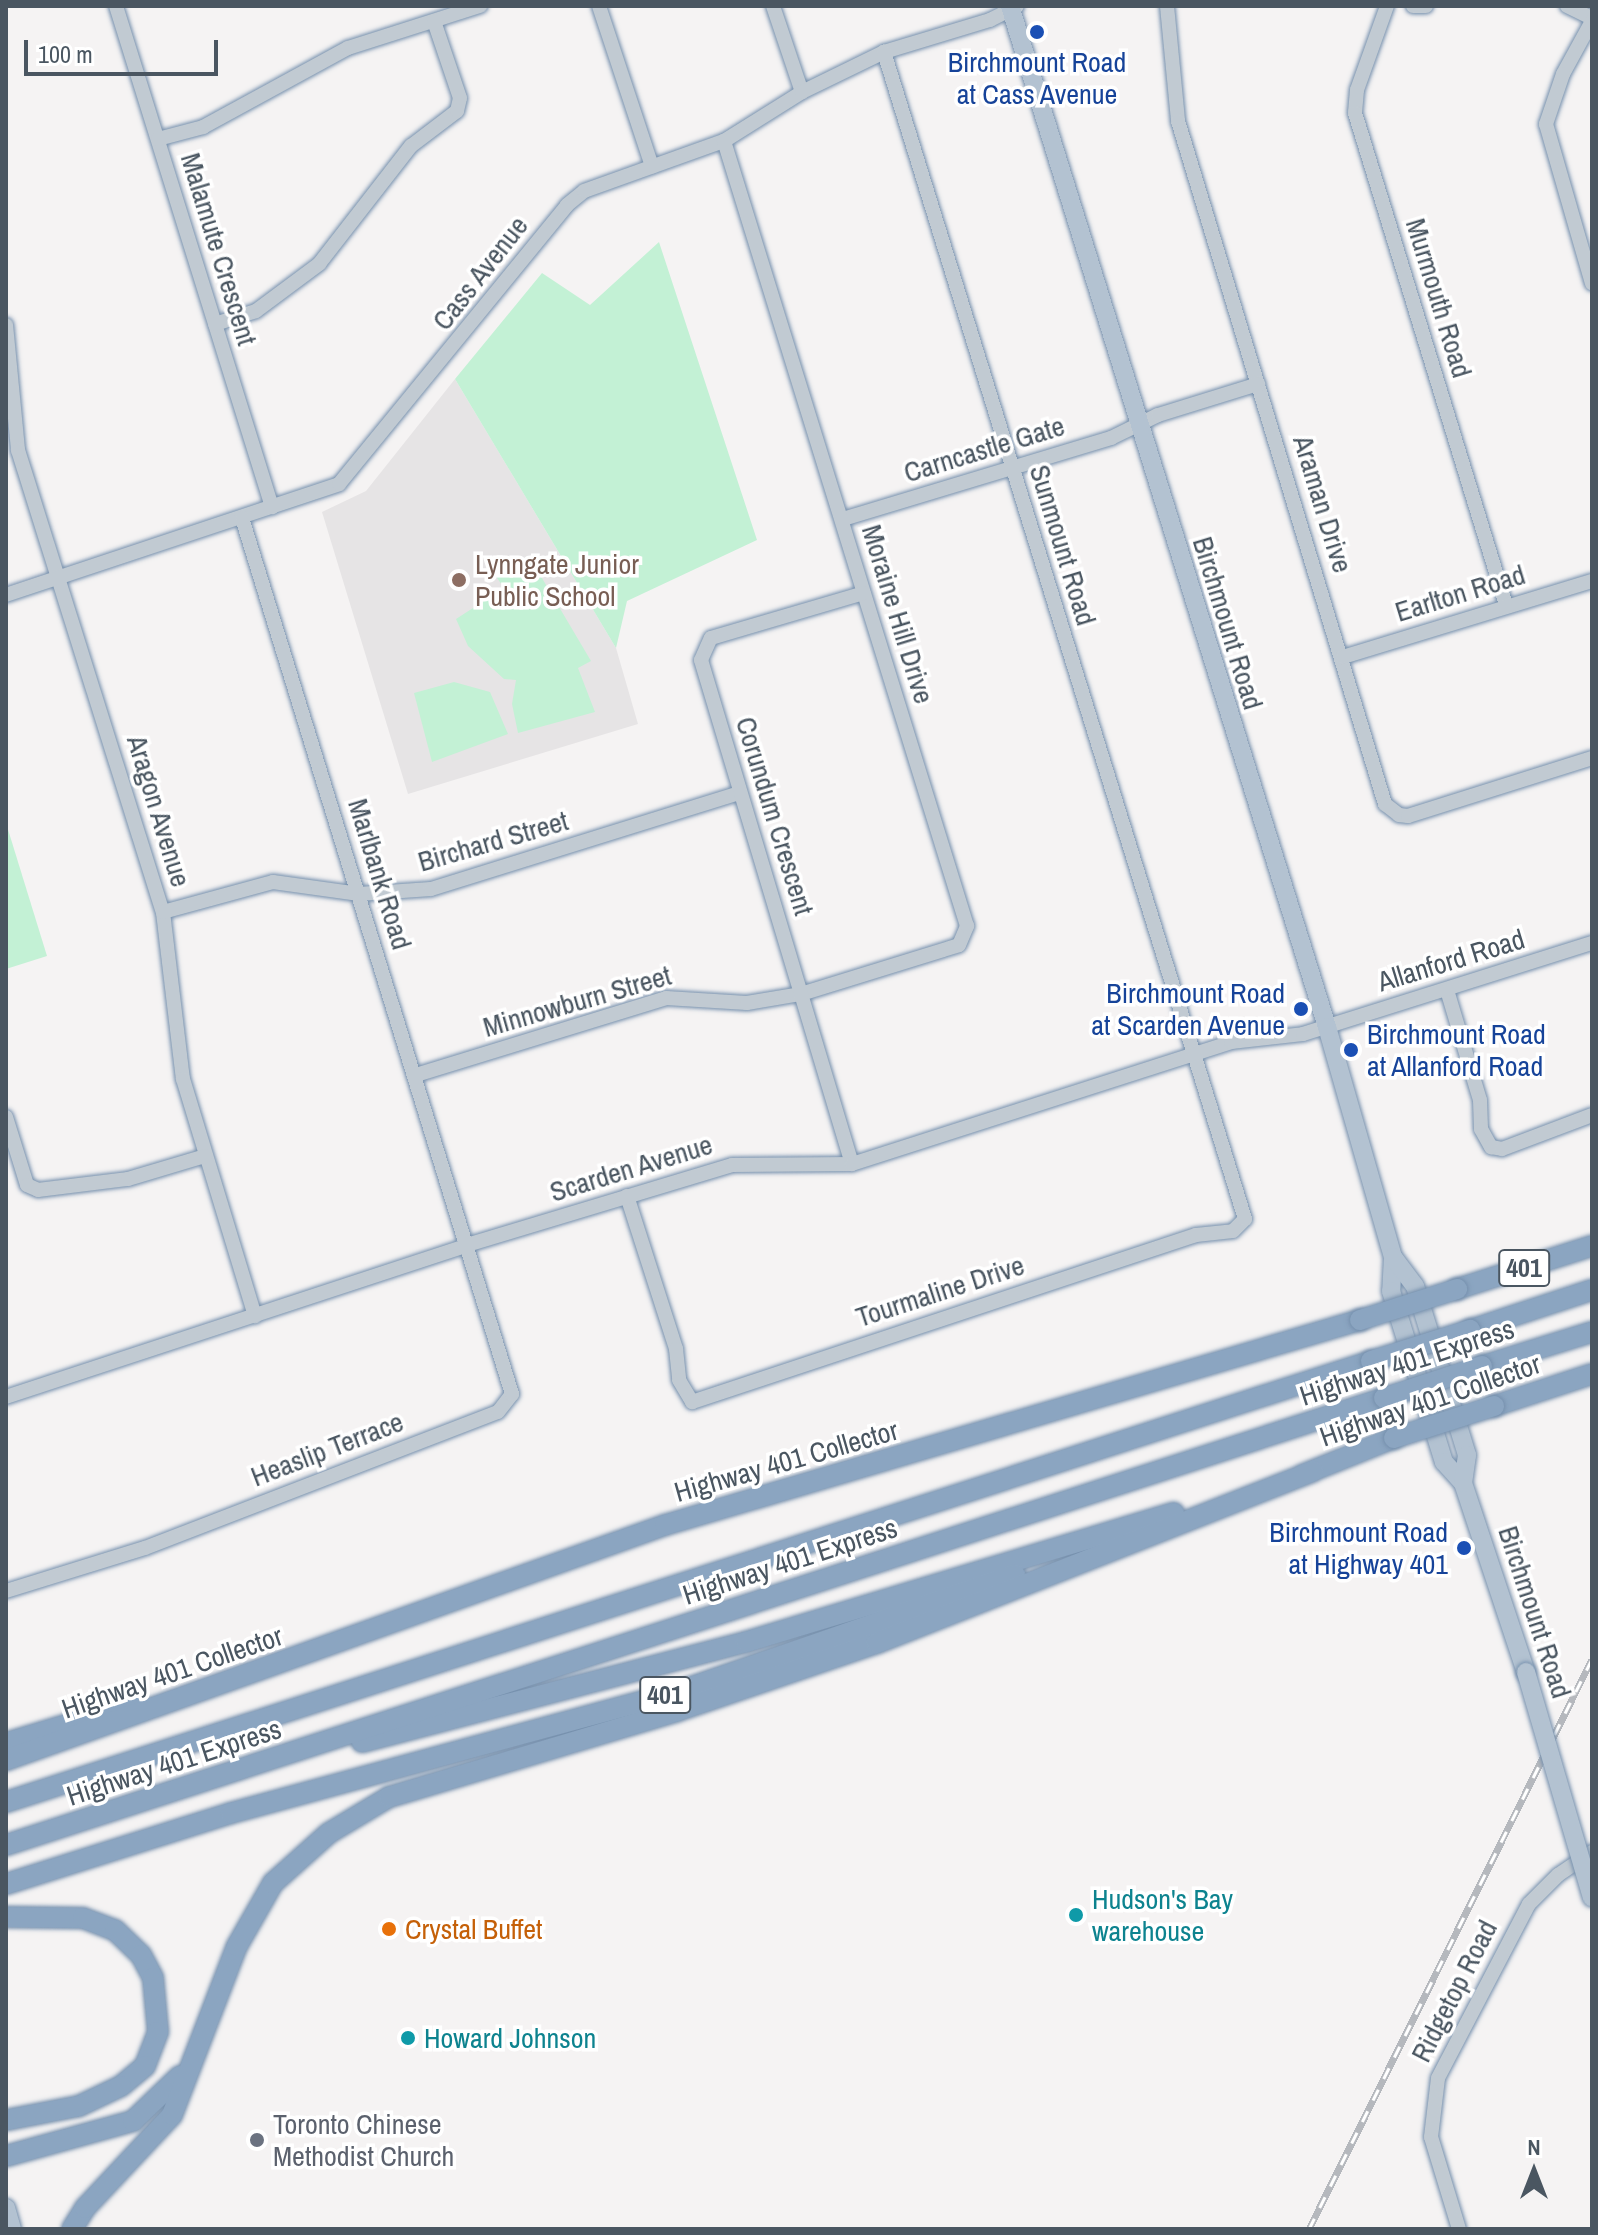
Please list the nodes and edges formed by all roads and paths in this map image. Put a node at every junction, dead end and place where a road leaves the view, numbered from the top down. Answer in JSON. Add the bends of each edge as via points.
{"nodes":[{"id":1,"x":116,"y":6,"type":"edge"},
{"id":2,"x":480,"y":6,"type":"edge"},
{"id":3,"x":599,"y":6,"type":"edge"},
{"id":4,"x":773,"y":6,"type":"edge"},
{"id":5,"x":1167,"y":6,"type":"edge"},
{"id":6,"x":1387,"y":6,"type":"edge"},
{"id":7,"x":1413,"y":6,"type":"edge"},
{"id":8,"x":1426,"y":6,"type":"edge"},
{"id":9,"x":1567,"y":6,"type":"edge"},
{"id":10,"x":1013,"y":7,"type":"edge"},
{"id":11,"x":1592,"y":20,"type":"edge"},
{"id":12,"x":434,"y":21,"type":"junction"},
{"id":13,"x":884,"y":52,"type":"junction"},
{"id":14,"x":802,"y":92,"type":"junction"},
{"id":15,"x":158,"y":139,"type":"junction"},
{"id":16,"x":724,"y":141,"type":"junction"},
{"id":17,"x":652,"y":166,"type":"junction"},
{"id":18,"x":1592,"y":283,"type":"edge"},
{"id":19,"x":215,"y":324,"type":"junction"},
{"id":20,"x":6,"y":325,"type":"edge"},
{"id":21,"x":1258,"y":384,"type":"junction"},
{"id":22,"x":1139,"y":425,"type":"junction"},
{"id":23,"x":1012,"y":467,"type":"junction"},
{"id":24,"x":272,"y":507,"type":"junction"},
{"id":25,"x":242,"y":518,"type":"junction"},
{"id":26,"x":843,"y":519,"type":"junction"},
{"id":27,"x":59,"y":578,"type":"junction"},
{"id":28,"x":1592,"y":581,"type":"edge"},
{"id":29,"x":864,"y":593,"type":"junction"},
{"id":30,"x":6,"y":595,"type":"edge"},
{"id":31,"x":1506,"y":605,"type":"junction"},
{"id":32,"x":1343,"y":657,"type":"junction"},
{"id":33,"x":1592,"y":758,"type":"edge"},
{"id":34,"x":739,"y":793,"type":"junction"},
{"id":35,"x":359,"y":894,"type":"junction"},
{"id":36,"x":163,"y":912,"type":"junction"},
{"id":37,"x":1592,"y":943,"type":"edge"},
{"id":38,"x":1447,"y":990,"type":"junction"},
{"id":39,"x":801,"y":994,"type":"junction"},
{"id":40,"x":1327,"y":1027,"type":"junction"},
{"id":41,"x":1193,"y":1053,"type":"junction"},
{"id":42,"x":416,"y":1075,"type":"junction"},
{"id":43,"x":1592,"y":1115,"type":"edge"},
{"id":44,"x":6,"y":1117,"type":"edge"},
{"id":45,"x":205,"y":1156,"type":"junction"},
{"id":46,"x":852,"y":1164,"type":"junction"},
{"id":47,"x":627,"y":1196,"type":"junction"},
{"id":48,"x":467,"y":1245,"type":"junction"},
{"id":49,"x":1592,"y":1246,"type":"edge"},
{"id":50,"x":1592,"y":1290,"type":"edge"},
{"id":51,"x":255,"y":1316,"type":"junction"},
{"id":52,"x":1592,"y":1332,"type":"edge"},
{"id":53,"x":1592,"y":1374,"type":"edge"},
{"id":54,"x":6,"y":1397,"type":"edge"},
{"id":55,"x":1313,"y":1471,"type":"junction"},
{"id":56,"x":6,"y":1591,"type":"edge"},
{"id":57,"x":243,"y":1677,"type":"junction"},
{"id":58,"x":6,"y":1743,"type":"edge"},
{"id":59,"x":6,"y":1760,"type":"edge"},
{"id":60,"x":226,"y":1777,"type":"junction"},
{"id":61,"x":6,"y":1802,"type":"edge"},
{"id":62,"x":6,"y":1845,"type":"edge"},
{"id":63,"x":1592,"y":1852,"type":"edge"},
{"id":64,"x":6,"y":1884,"type":"edge"},
{"id":65,"x":1592,"y":1898,"type":"edge"},
{"id":66,"x":6,"y":1917,"type":"edge"},
{"id":67,"x":201,"y":2047,"type":"junction"},
{"id":68,"x":6,"y":2120,"type":"edge"},
{"id":69,"x":6,"y":2156,"type":"edge"},
{"id":70,"x":6,"y":2208,"type":"edge"},
{"id":71,"x":12,"y":2229,"type":"edge"},
{"id":72,"x":72,"y":2229,"type":"edge"},
{"id":73,"x":1459,"y":2229,"type":"edge"}],
"edges":[{"from":1,"to":15,"type":"street","name":"Malamute Crescent"},
{"from":2,"to":12,"type":"street"},
{"from":3,"to":17,"type":"street"},
{"from":4,"to":14,"type":"street"},
{"from":5,"to":21,"type":"street","name":"Araman Drive","via":[[1178,121]]},
{"from":6,"to":31,"type":"street","name":"Murmouth Road","via":[[1357,90],[1355,113]]},
{"from":7,"to":8,"type":"street"},
{"from":9,"to":11,"type":"street"},
{"from":10,"to":13,"type":"street","name":"Cass Avenue","via":[[990,20]]},
{"from":10,"to":22,"type":"main road","name":"Birchmount Road"},
{"from":11,"to":18,"type":"street","via":[[1563,74],[1546,124]]},
{"from":12,"to":15,"type":"street","via":[[348,48],[203,127]]},
{"from":12,"to":19,"type":"street","via":[[460,98],[457,111],[411,146],[319,264],[256,311]]},
{"from":13,"to":14,"type":"street","name":"Cass Avenue"},
{"from":13,"to":23,"type":"street","name":"Sunmount Road"},
{"from":14,"to":16,"type":"street","name":"Cass Avenue"},
{"from":15,"to":19,"type":"street","name":"Malamute Crescent"},
{"from":16,"to":17,"type":"street","name":"Cass Avenue"},
{"from":16,"to":26,"type":"street","name":"Moraine Hill Drive"},
{"from":17,"to":24,"type":"street","name":"Cass Avenue","via":[[604,181],[567,205],[349,477]]},
{"from":19,"to":24,"type":"street","name":"Malamute Crescent"},
{"from":20,"to":27,"type":"street","name":"Aragon Avenue","via":[[18,450]]},
{"from":21,"to":22,"type":"street","name":"Carncastle Gate"},
{"from":21,"to":32,"type":"street","name":"Araman Drive"},
{"from":22,"to":23,"type":"street","name":"Carncastle Gate"},
{"from":22,"to":40,"type":"main road","name":"Birchmount Road"},
{"from":23,"to":26,"type":"street","name":"Carncastle Gate"},
{"from":23,"to":41,"type":"street","name":"Sunmount Road"},
{"from":24,"to":25,"type":"street","name":"Cass Avenue"},
{"from":25,"to":27,"type":"street","name":"Cass Avenue"},
{"from":25,"to":35,"type":"street","name":"Marlbank Road"},
{"from":26,"to":29,"type":"street","name":"Moraine Hill Drive"},
{"from":27,"to":30,"type":"street","name":"Cass Avenue"},
{"from":27,"to":36,"type":"street","name":"Aragon Avenue"},
{"from":28,"to":31,"type":"street","name":"Earlton Road"},
{"from":29,"to":34,"type":"street","name":"Corundum Crescent","via":[[711,638],[703,645],[701,660]]},
{"from":29,"to":39,"type":"street","name":"Moraine Hill Drive","via":[[967,926],[959,945]]},
{"from":31,"to":32,"type":"street","name":"Earlton Road"},
{"from":32,"to":33,"type":"street","name":"Araman Drive","via":[[1385,804],[1399,815]]},
{"from":34,"to":35,"type":"street","name":"Birchard Street","via":[[431,889]]},
{"from":34,"to":39,"type":"street","name":"Corundum Crescent"},
{"from":35,"to":36,"type":"street","name":"Birchard Street","via":[[273,882]]},
{"from":35,"to":42,"type":"street","name":"Marlbank Road"},
{"from":36,"to":45,"type":"street","name":"Aragon Avenue","via":[[183,1079]]},
{"from":37,"to":38,"type":"street","name":"Allanford Road"},
{"from":38,"to":40,"type":"street","name":"Allanford Road"},
{"from":38,"to":43,"type":"street","via":[[1480,1100],[1481,1129],[1491,1147],[1502,1149]]},
{"from":39,"to":42,"type":"street","name":"Minnowburn Street","via":[[747,1003],[666,998]]},
{"from":39,"to":46,"type":"street","name":"Corundum Crescent"},
{"from":40,"to":41,"type":"street","name":"Scarden Avenue"},
{"from":40,"to":65,"type":"main road","name":"Birchmount Road","bridge":true,"via":[[1393,1257],[1391,1291],[1444,1462],[1463,1483],[1526,1672]]},
{"from":41,"to":46,"type":"street","name":"Scarden Avenue"},
{"from":41,"to":47,"type":"street","name":"Tourmaline Drive","via":[[1245,1212],[1239,1227],[1196,1235],[772,1373],[708,1400],[692,1402],[683,1390],[676,1349]]},
{"from":42,"to":48,"type":"street","name":"Marlbank Road"},
{"from":44,"to":45,"type":"street","via":[[27,1185],[38,1190],[128,1179]]},
{"from":45,"to":51,"type":"street","name":"Aragon Avenue"},
{"from":46,"to":47,"type":"street","name":"Scarden Avenue","via":[[732,1165]]},
{"from":47,"to":48,"type":"street","name":"Scarden Avenue"},
{"from":48,"to":51,"type":"street","name":"Scarden Avenue"},
{"from":48,"to":56,"type":"street","name":"Heaslip Terrace","via":[[512,1394],[498,1412],[145,1548]]},
{"from":49,"to":57,"type":"highway","name":"Highway 401 Collector","number":"401","bridge":true,"via":[[665,1525]]},
{"from":50,"to":61,"type":"highway","name":"Highway 401 Express","number":"401","bridge":true},
{"from":51,"to":54,"type":"street","name":"Scarden Avenue"},
{"from":52,"to":60,"type":"highway","name":"Highway 401 Express","number":"401","bridge":true,"via":[[444,1701]]},
{"from":53,"to":55,"type":"highway","name":"Highway 401 Collector","number":"401","bridge":true,"via":[[1394,1438]]},
{"from":55,"to":60,"type":"highway","via":[[746,1642]]},
{"from":55,"to":64,"type":"highway","name":"Highway 401 Collector","number":"401","via":[[677,1692],[231,1813]]},
{"from":55,"to":67,"type":"highway","via":[[877,1643],[677,1711],[389,1797],[329,1833],[273,1883],[237,1946]]},
{"from":57,"to":58,"type":"highway","via":[[105,1711]]},
{"from":57,"to":59,"type":"highway","name":"Highway 401 Collector","number":"401"},
{"from":60,"to":62,"type":"highway","name":"Highway 401 Express","number":"401"},
{"from":63,"to":73,"type":"street","name":"Ridgetop Road","via":[[1529,1904],[1438,2078],[1431,2137]]},
{"from":66,"to":68,"type":"highway","via":[[72,1916],[115,1930],[141,1955],[153,1978],[158,2032],[145,2066],[121,2086],[79,2106]]},
{"from":67,"to":69,"type":"highway","via":[[165,2095],[133,2121]]},
{"from":67,"to":72,"type":"highway","via":[[172,2115],[85,2208]]},
{"from":70,"to":71,"type":"main road"}]}
